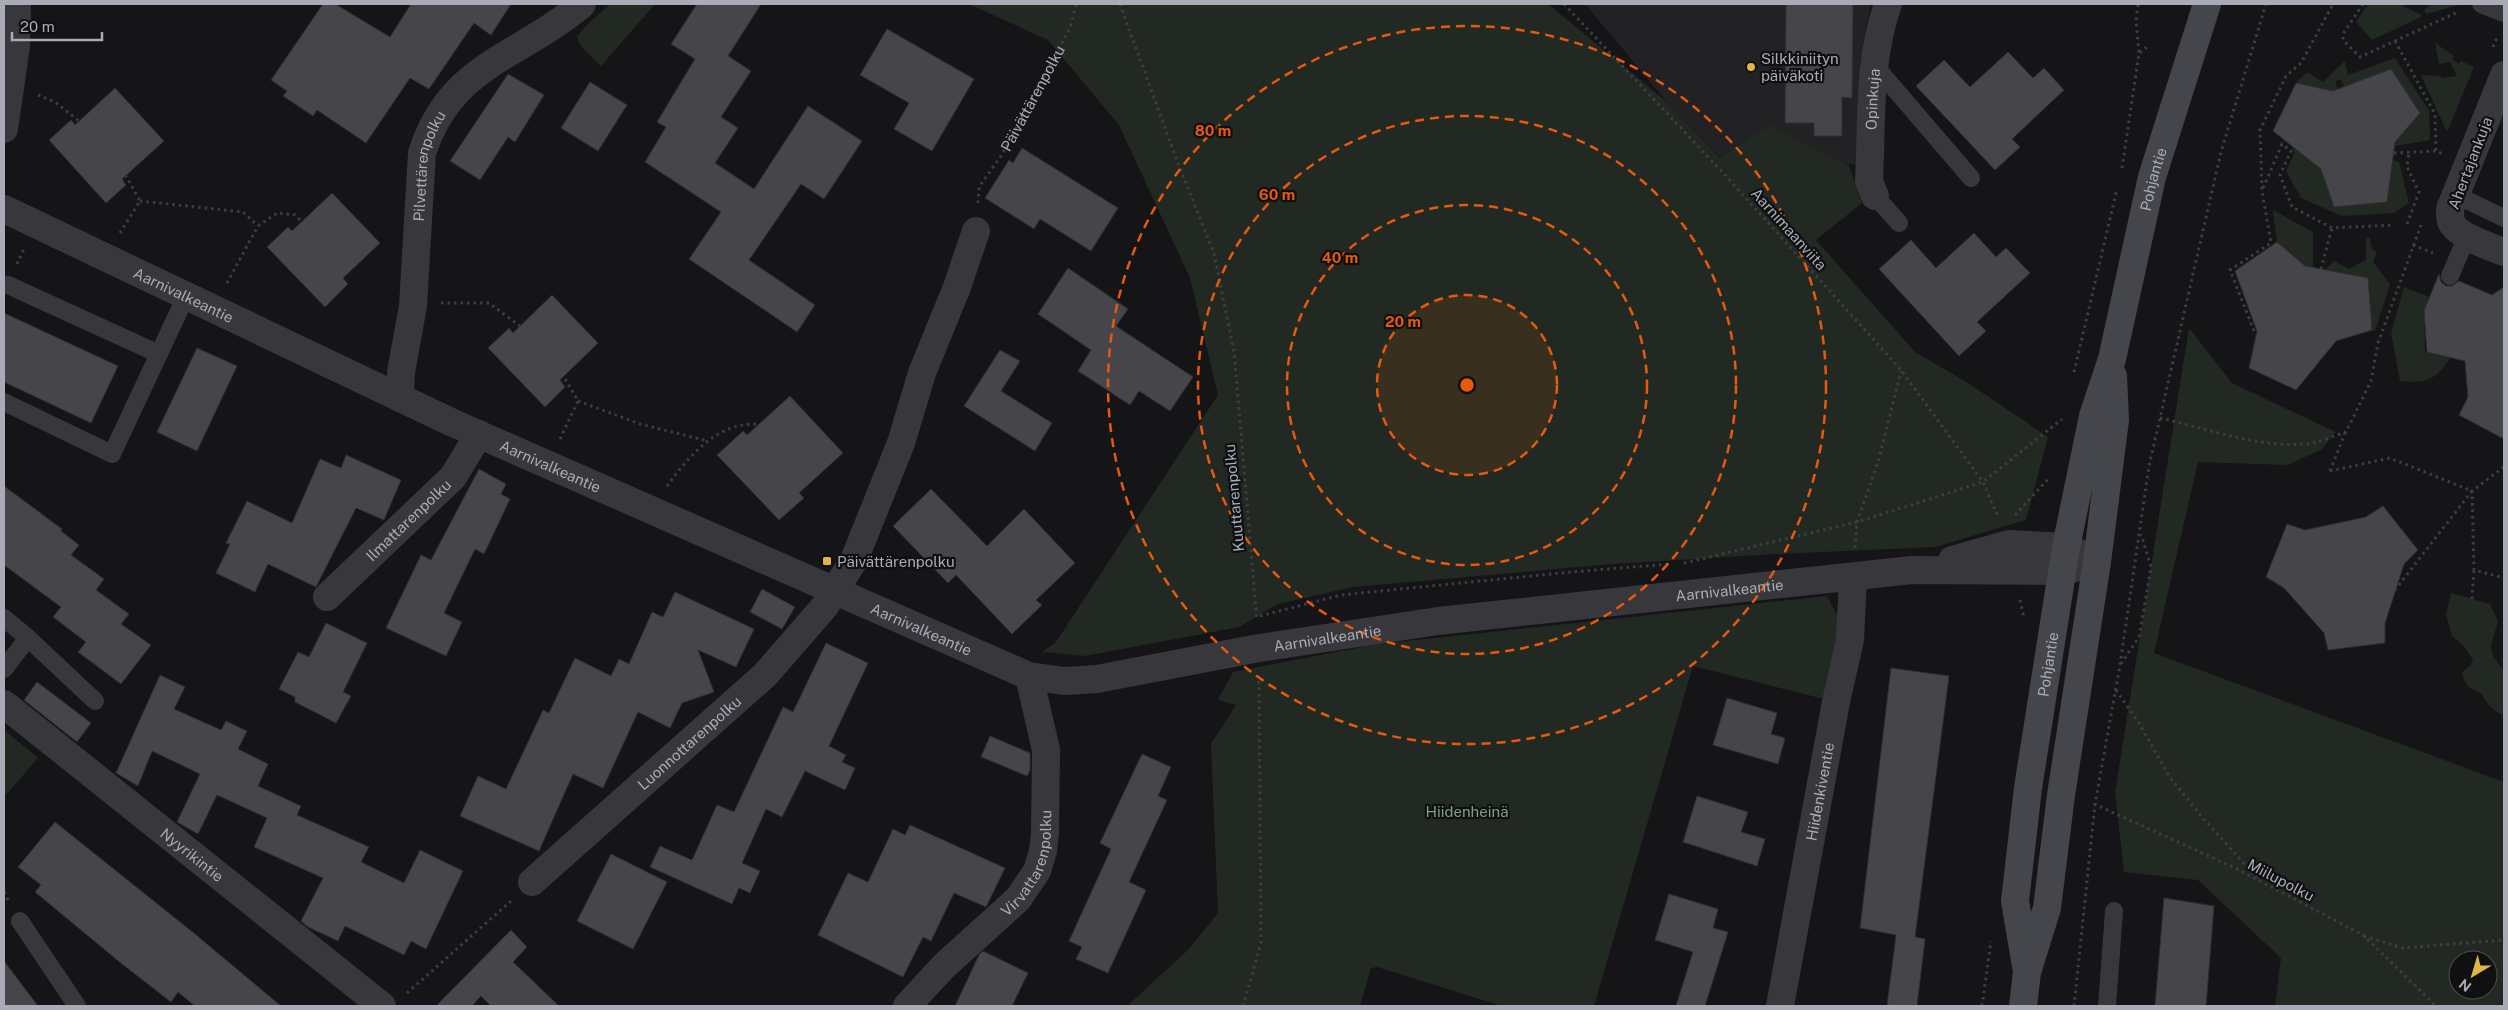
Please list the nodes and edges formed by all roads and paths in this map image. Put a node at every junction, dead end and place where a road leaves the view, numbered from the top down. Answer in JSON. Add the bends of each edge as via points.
{"nodes":[{"id":1,"x":17,"y":4,"type":"edge"},
{"id":2,"x":582,"y":4,"type":"edge"},
{"id":3,"x":1076,"y":4,"type":"edge"},
{"id":4,"x":1120,"y":4,"type":"edge"},
{"id":5,"x":1564,"y":4,"type":"edge"},
{"id":6,"x":1888,"y":4,"type":"edge"},
{"id":7,"x":2138,"y":4,"type":"edge"},
{"id":8,"x":2207,"y":4,"type":"edge"},
{"id":9,"x":2266,"y":4,"type":"edge"},
{"id":10,"x":2333,"y":4,"type":"edge"},
{"id":11,"x":2362,"y":4,"type":"edge"},
{"id":12,"x":2474,"y":6,"type":"edge"},
{"id":13,"x":2504,"y":14,"type":"edge"},
{"id":14,"x":2395,"y":41,"type":"junction"},
{"id":15,"x":2149,"y":45,"type":"dead end"},
{"id":16,"x":2139,"y":53,"type":"junction"},
{"id":17,"x":1875,"y":66,"type":"junction"},
{"id":18,"x":2504,"y":75,"type":"edge"},
{"id":19,"x":10,"y":98,"type":"junction"},
{"id":20,"x":79,"y":121,"type":"dead end"},
{"id":21,"x":4,"y":129,"type":"edge"},
{"id":22,"x":2436,"y":151,"type":"junction"},
{"id":23,"x":2409,"y":152,"type":"junction"},
{"id":24,"x":2394,"y":153,"type":"dead end"},
{"id":25,"x":2448,"y":156,"type":"dead end"},
{"id":26,"x":2120,"y":175,"type":"dead end"},
{"id":27,"x":126,"y":176,"type":"dead end"},
{"id":28,"x":1971,"y":178,"type":"dead end"},
{"id":29,"x":2118,"y":185,"type":"dead end"},
{"id":30,"x":979,"y":187,"type":"dead end"},
{"id":31,"x":2262,"y":191,"type":"junction"},
{"id":32,"x":2456,"y":195,"type":"junction"},
{"id":33,"x":1874,"y":196,"type":"joint"},
{"id":34,"x":140,"y":200,"type":"junction"},
{"id":35,"x":4,"y":209,"type":"edge"},
{"id":36,"x":2504,"y":218,"type":"edge"},
{"id":37,"x":302,"y":222,"type":"dead end"},
{"id":38,"x":1899,"y":223,"type":"dead end"},
{"id":39,"x":2407,"y":224,"type":"dead end"},
{"id":40,"x":2394,"y":225,"type":"dead end"},
{"id":41,"x":258,"y":226,"type":"junction"},
{"id":42,"x":2332,"y":228,"type":"junction"},
{"id":43,"x":976,"y":231,"type":"dead end"},
{"id":44,"x":2467,"y":236,"type":"junction"},
{"id":45,"x":117,"y":238,"type":"dead end"},
{"id":46,"x":2504,"y":252,"type":"edge"},
{"id":47,"x":2321,"y":269,"type":"dead end"},
{"id":48,"x":2450,"y":276,"type":"dead end"},
{"id":49,"x":8,"y":285,"type":"dead end"},
{"id":50,"x":223,"y":290,"type":"dead end"},
{"id":51,"x":186,"y":296,"type":"junction"},
{"id":52,"x":413,"y":306,"type":"junction"},
{"id":53,"x":520,"y":326,"type":"dead end"},
{"id":54,"x":2254,"y":331,"type":"dead end"},
{"id":55,"x":159,"y":354,"type":"junction"},
{"id":56,"x":2112,"y":359,"type":"junction"},
{"id":57,"x":1901,"y":370,"type":"junction"},
{"id":58,"x":564,"y":377,"type":"dead end"},
{"id":59,"x":2073,"y":379,"type":"dead end"},
{"id":60,"x":2371,"y":381,"type":"dead end"},
{"id":61,"x":400,"y":398,"type":"junction"},
{"id":62,"x":578,"y":401,"type":"junction"},
{"id":63,"x":4,"y":402,"type":"edge"},
{"id":64,"x":2160,"y":418,"type":"junction"},
{"id":65,"x":759,"y":424,"type":"dead end"},
{"id":66,"x":2062,"y":426,"type":"dead end"},
{"id":67,"x":2346,"y":432,"type":"junction"},
{"id":68,"x":479,"y":434,"type":"junction"},
{"id":69,"x":708,"y":441,"type":"junction"},
{"id":70,"x":559,"y":442,"type":"dead end"},
{"id":71,"x":2504,"y":467,"type":"edge"},
{"id":72,"x":2054,"y":472,"type":"dead end"},
{"id":73,"x":1983,"y":482,"type":"junction"},
{"id":74,"x":658,"y":483,"type":"dead end"},
{"id":75,"x":666,"y":487,"type":"junction"},
{"id":76,"x":676,"y":491,"type":"dead end"},
{"id":77,"x":2472,"y":491,"type":"junction"},
{"id":78,"x":1856,"y":522,"type":"junction"},
{"id":79,"x":2140,"y":530,"type":"junction"},
{"id":80,"x":2008,"y":547,"type":"junction"},
{"id":81,"x":2064,"y":559,"type":"junction"},
{"id":82,"x":2098,"y":562,"type":"junction"},
{"id":83,"x":2474,"y":570,"type":"junction"},
{"id":84,"x":1853,"y":577,"type":"junction"},
{"id":85,"x":2504,"y":578,"type":"edge"},
{"id":86,"x":2395,"y":590,"type":"dead end"},
{"id":87,"x":835,"y":591,"type":"junction"},
{"id":88,"x":327,"y":597,"type":"dead end"},
{"id":89,"x":2472,"y":599,"type":"dead end"},
{"id":90,"x":1257,"y":617,"type":"junction"},
{"id":91,"x":4,"y":618,"type":"edge"},
{"id":92,"x":2026,"y":627,"type":"dead end"},
{"id":93,"x":1255,"y":636,"type":"junction"},
{"id":94,"x":28,"y":638,"type":"junction"},
{"id":95,"x":2120,"y":665,"type":"junction"},
{"id":96,"x":4,"y":669,"type":"edge"},
{"id":97,"x":1030,"y":676,"type":"junction"},
{"id":98,"x":2116,"y":689,"type":"junction"},
{"id":99,"x":95,"y":701,"type":"dead end"},
{"id":100,"x":4,"y":704,"type":"edge"},
{"id":101,"x":2095,"y":804,"type":"junction"},
{"id":102,"x":532,"y":882,"type":"joint"},
{"id":103,"x":2260,"y":882,"type":"junction"},
{"id":104,"x":2114,"y":911,"type":"dead end"},
{"id":105,"x":20,"y":921,"type":"dead end"},
{"id":106,"x":2363,"y":935,"type":"junction"},
{"id":107,"x":2504,"y":940,"type":"edge"},
{"id":108,"x":2027,"y":972,"type":"junction"},
{"id":109,"x":392,"y":1002,"type":"edge"},
{"id":110,"x":77,"y":1006,"type":"edge"},
{"id":111,"x":907,"y":1006,"type":"edge"},
{"id":112,"x":1243,"y":1006,"type":"edge"},
{"id":113,"x":1780,"y":1006,"type":"edge"},
{"id":114,"x":2024,"y":1006,"type":"edge"},
{"id":115,"x":2074,"y":1006,"type":"edge"},
{"id":116,"x":2107,"y":1006,"type":"edge"},
{"id":117,"x":2436,"y":1006,"type":"edge"}],
"edges":[{"from":1,"to":19,"type":"street"},
{"from":2,"to":52,"type":"street","name":"Pilvettärenpolku","via":[[547,30],[477,72],[434,123],[422,153]]},
{"from":3,"to":30,"type":"path","name":"Päivättärenpolku","via":[[1070,28],[1001,156]]},
{"from":4,"to":90,"type":"path","name":"Kuuttarenpolku","via":[[1214,253],[1234,352]]},
{"from":5,"to":57,"type":"path","name":"Aarnimaanviita","via":[[1725,175]]},
{"from":6,"to":17,"type":"street","name":"Opinkuja","via":[[1878,32]]},
{"from":7,"to":16,"type":"path"},
{"from":8,"to":56,"type":"main road","name":"Pohjantie","via":[[2152,177]]},
{"from":9,"to":64,"type":"path","via":[[2220,152]]},
{"from":10,"to":31,"type":"path","via":[[2301,63],[2286,76],[2260,130]]},
{"from":11,"to":14,"type":"path","via":[[2343,34],[2343,40],[2360,57]]},
{"from":12,"to":13,"type":"lane"},
{"from":12,"to":14,"type":"path"},
{"from":14,"to":22,"type":"path","via":[[2435,114]]},
{"from":15,"to":16,"type":"path"},
{"from":16,"to":26,"type":"path"},
{"from":17,"to":28,"type":"lane"},
{"from":17,"to":33,"type":"street","name":"Opinkuja","via":[[1869,181]]},
{"from":18,"to":32,"type":"street","name":"Ahertajankuja"},
{"from":19,"to":20,"type":"path","via":[[35,94],[55,102]]},
{"from":19,"to":21,"type":"street"},
{"from":22,"to":23,"type":"path"},
{"from":22,"to":25,"type":"path"},
{"from":23,"to":24,"type":"path"},
{"from":23,"to":39,"type":"path","via":[[2407,167],[2420,192]]},
{"from":27,"to":34,"type":"path"},
{"from":29,"to":59,"type":"path"},
{"from":31,"to":42,"type":"path","via":[[2282,144],[2291,151],[2280,174],[2292,207]]},
{"from":31,"to":54,"type":"path","via":[[2271,243],[2230,270]]},
{"from":32,"to":36,"type":"lane"},
{"from":32,"to":44,"type":"street","name":"Ahertajankuja","via":[[2450,209],[2450,220]]},
{"from":33,"to":38,"type":"lane"},
{"from":34,"to":41,"type":"path","via":[[243,212]]},
{"from":34,"to":45,"type":"path"},
{"from":35,"to":51,"type":"street","name":"Aarnivalkeantie"},
{"from":37,"to":41,"type":"path","via":[[294,214],[277,213]]},
{"from":40,"to":42,"type":"path"},
{"from":41,"to":50,"type":"path"},
{"from":42,"to":47,"type":"path"},
{"from":43,"to":87,"type":"street","via":[[922,372],[901,443],[852,565]]},
{"from":44,"to":46,"type":"street","name":"Ahertajankuja"},
{"from":44,"to":48,"type":"lane"},
{"from":49,"to":55,"type":"lane"},
{"from":51,"to":55,"type":"lane"},
{"from":51,"to":61,"type":"street","name":"Aarnivalkeantie"},
{"from":52,"to":53,"type":"path","via":[[489,303]]},
{"from":52,"to":61,"type":"street","name":"Pilvettärenpolku","via":[[401,372]]},
{"from":55,"to":63,"type":"lane","via":[[112,454]]},
{"from":56,"to":81,"type":"main road","name":"Pohjantie","via":[[2093,416]]},
{"from":56,"to":82,"type":"main road","name":"Pohjantie","via":[[2115,420]]},
{"from":57,"to":73,"type":"path","name":"Aarnimaanviita"},
{"from":57,"to":78,"type":"path","via":[[1878,462]]},
{"from":58,"to":62,"type":"path"},
{"from":60,"to":67,"type":"path"},
{"from":61,"to":68,"type":"street","name":"Aarnivalkeantie"},
{"from":62,"to":69,"type":"path","via":[[640,424]]},
{"from":62,"to":70,"type":"path"},
{"from":64,"to":67,"type":"path","via":[[2274,443],[2305,444]]},
{"from":64,"to":79,"type":"path"},
{"from":65,"to":69,"type":"path","via":[[742,423]]},
{"from":66,"to":73,"type":"path","via":[[2064,417]]},
{"from":67,"to":77,"type":"path","via":[[2330,471],[2390,458]]},
{"from":68,"to":87,"type":"street","name":"Aarnivalkeantie"},
{"from":68,"to":88,"type":"street","name":"Ilmattarenpolku","via":[[453,477]]},
{"from":69,"to":75,"type":"path","via":[[686,460]]},
{"from":71,"to":77,"type":"path"},
{"from":72,"to":80,"type":"path"},
{"from":73,"to":78,"type":"path"},
{"from":73,"to":80,"type":"path","name":"Aarnimaanviita"},
{"from":74,"to":75,"type":"path"},
{"from":75,"to":76,"type":"path"},
{"from":77,"to":83,"type":"path"},
{"from":77,"to":86,"type":"path"},
{"from":78,"to":84,"type":"path"},
{"from":78,"to":90,"type":"path","via":[[1684,563],[1341,595]]},
{"from":79,"to":95,"type":"path"},
{"from":79,"to":95,"type":"path","via":[[2151,567],[2139,637]]},
{"from":80,"to":81,"type":"street","name":"Aarnivalkeantie"},
{"from":80,"to":84,"type":"street","name":"Aarnivalkeantie","via":[[1912,570]]},
{"from":80,"to":92,"type":"path","name":"Aarnimaanviita"},
{"from":81,"to":82,"type":"street","name":"Aarnivalkeantie"},
{"from":81,"to":108,"type":"main road","name":"Pohjantie","via":[[2028,788],[2015,901]]},
{"from":82,"to":108,"type":"main road","name":"Pohjantie","via":[[2061,795],[2047,908]]},
{"from":83,"to":85,"type":"path"},
{"from":83,"to":89,"type":"path"},
{"from":84,"to":93,"type":"street","name":"Aarnivalkeantie","via":[[1438,622]]},
{"from":84,"to":113,"type":"street","name":"Hiidenkiventie","via":[[1850,640]]},
{"from":87,"to":97,"type":"street","name":"Aarnivalkeantie"},
{"from":87,"to":102,"type":"street","name":"Luonnottarenpolku","via":[[765,675]]},
{"from":90,"to":93,"type":"path","name":"Kuuttarenpolku"},
{"from":90,"to":93,"type":"path"},
{"from":91,"to":94,"type":"lane"},
{"from":93,"to":97,"type":"street","name":"Aarnivalkeantie","via":[[1097,679],[1064,681]]},
{"from":93,"to":112,"type":"path","name":"Kuuttarenpolku","via":[[1260,943]]},
{"from":94,"to":96,"type":"lane"},
{"from":94,"to":99,"type":"lane"},
{"from":95,"to":98,"type":"path"},
{"from":97,"to":111,"type":"street","name":"Virvattarenpolku","via":[[1046,750],[1044,851],[1037,871],[1018,900],[944,966]]},
{"from":98,"to":101,"type":"path"},
{"from":98,"to":103,"type":"path","via":[[2169,776]]},
{"from":100,"to":109,"type":"street","name":"Nyyrikintie"},
{"from":101,"to":103,"type":"path","name":"Miilupolku"},
{"from":101,"to":115,"type":"path"},
{"from":102,"to":109,"type":"path"},
{"from":103,"to":106,"type":"path","name":"Miilupolku"},
{"from":104,"to":116,"type":"lane"},
{"from":105,"to":110,"type":"lane"},
{"from":106,"to":107,"type":"path","via":[[2403,948]]},
{"from":106,"to":117,"type":"path","name":"Miilupolku"},
{"from":108,"to":114,"type":"main road","name":"Pohjantie"}]}
